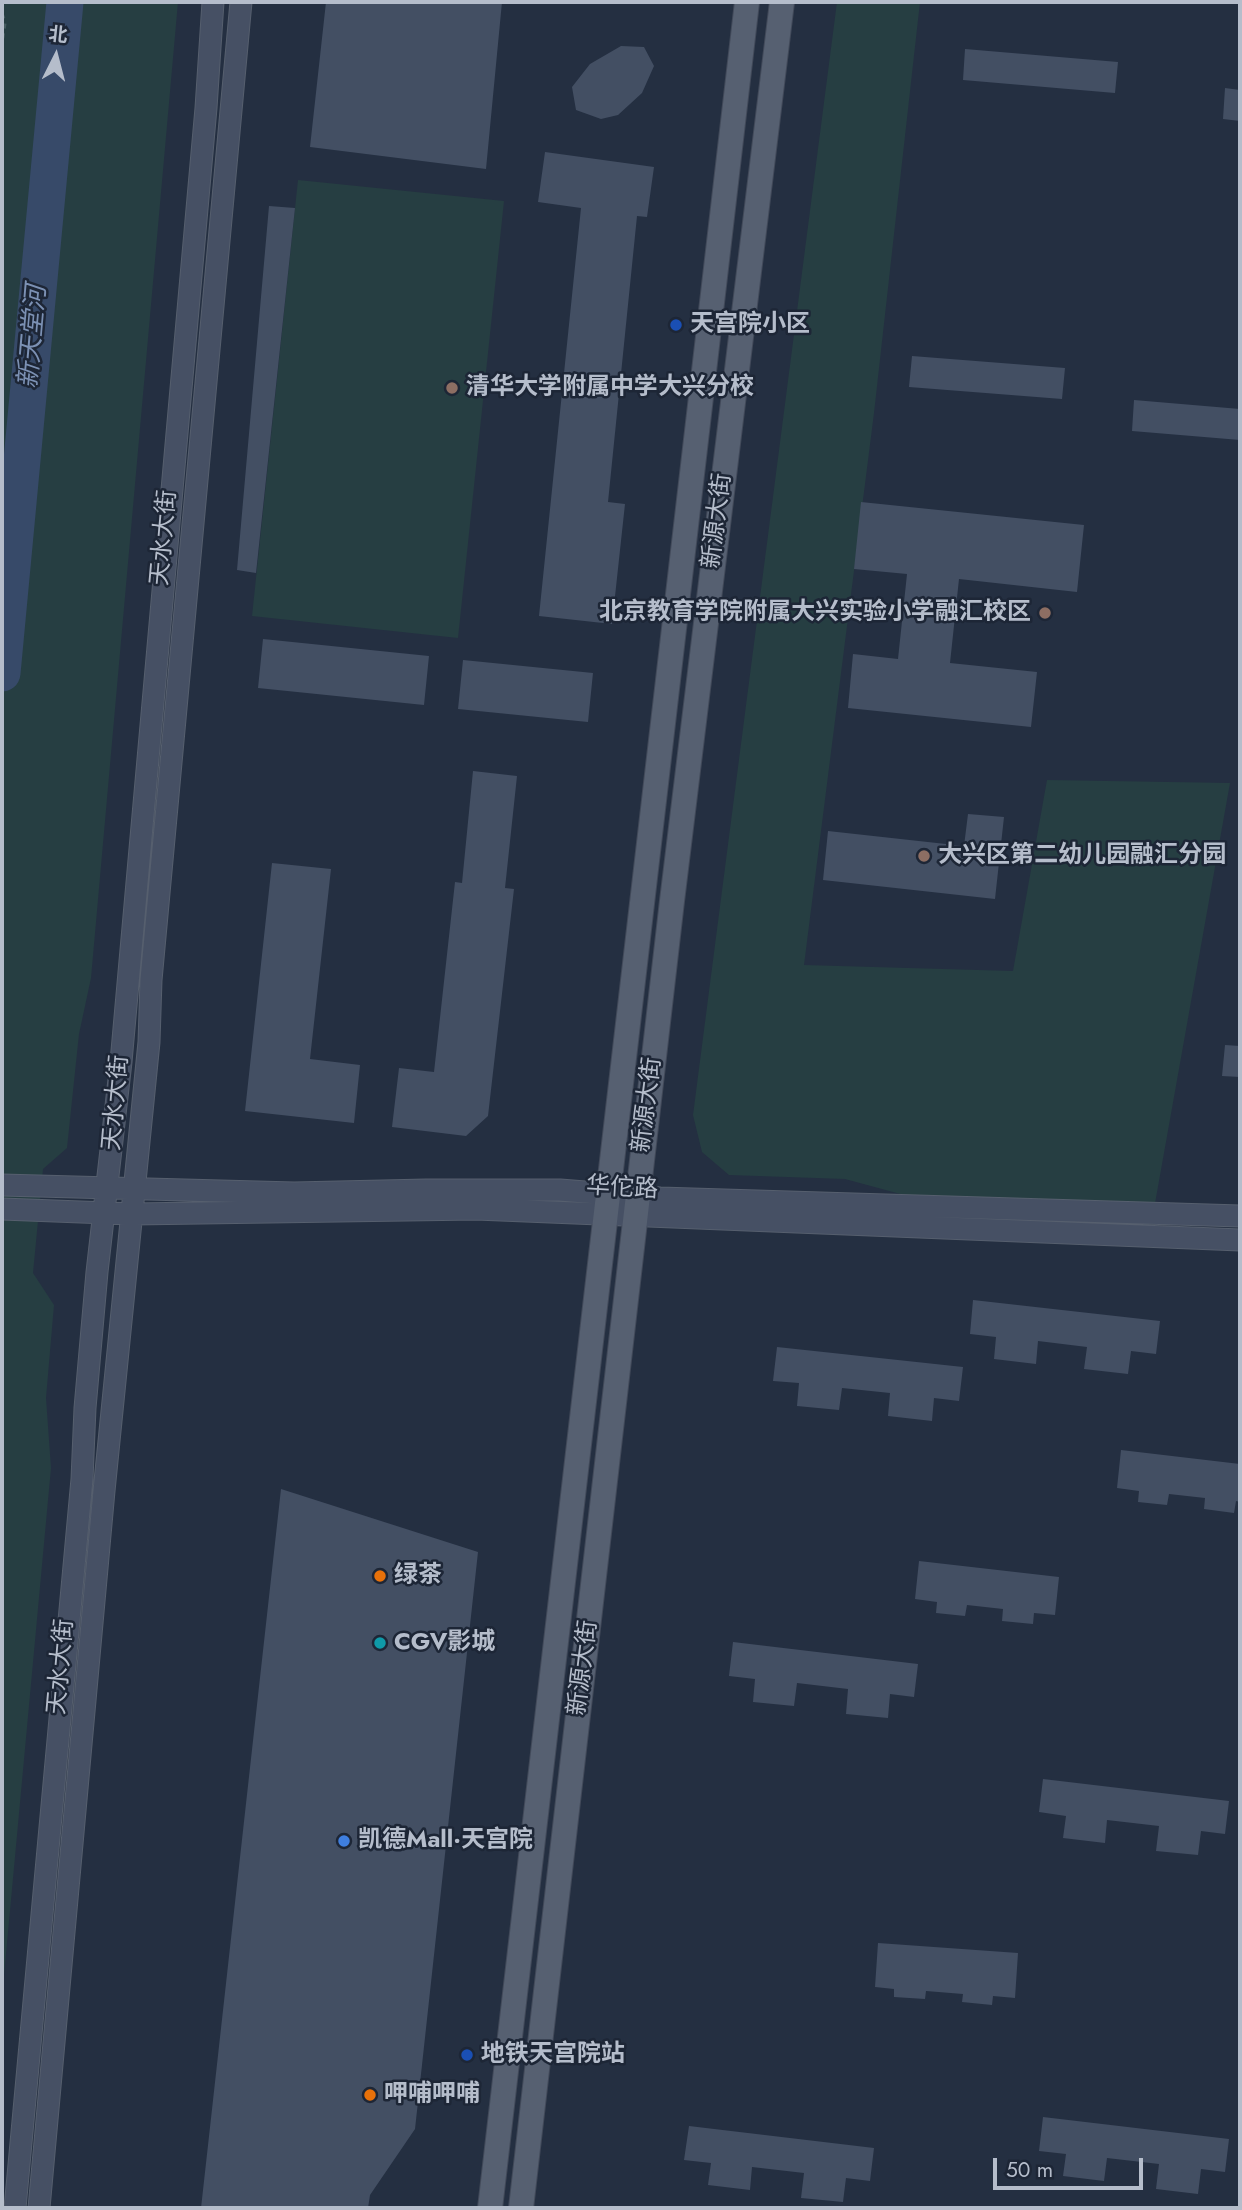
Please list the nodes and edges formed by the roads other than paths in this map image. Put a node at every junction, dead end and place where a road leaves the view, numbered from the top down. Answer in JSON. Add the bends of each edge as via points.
{"nodes":[{"id":1,"x":213,"y":2,"type":"edge"},
{"id":2,"x":241,"y":2,"type":"edge"},
{"id":3,"x":747,"y":2,"type":"edge"},
{"id":4,"x":782,"y":2,"type":"edge"},
{"id":5,"x":2,"y":1185,"type":"edge"},
{"id":6,"x":106,"y":1188,"type":"junction"},
{"id":7,"x":135,"y":1189,"type":"junction"},
{"id":8,"x":608,"y":1204,"type":"junction"},
{"id":9,"x":636,"y":1206,"type":"junction"},
{"id":10,"x":2,"y":1209,"type":"edge"},
{"id":11,"x":103,"y":1213,"type":"junction"},
{"id":12,"x":133,"y":1214,"type":"junction"},
{"id":13,"x":1240,"y":1216,"type":"edge"},
{"id":14,"x":1240,"y":1240,"type":"edge"},
{"id":15,"x":15,"y":2208,"type":"edge"},
{"id":16,"x":39,"y":2208,"type":"edge"},
{"id":17,"x":490,"y":2208,"type":"edge"},
{"id":18,"x":521,"y":2208,"type":"edge"}],
"edges":[{"from":1,"to":6,"type":"main road","name":"天水大街","via":[[121,1062]]},
{"from":2,"to":7,"type":"main road","name":"天水大街"},
{"from":3,"to":8,"type":"main road","name":"新源大街"},
{"from":4,"to":9,"type":"main road","name":"新源大街"},
{"from":5,"to":6,"type":"main road","name":"华佗路"},
{"from":6,"to":7,"type":"main road","name":"华佗路"},
{"from":6,"to":11,"type":"main road","name":"天水大街"},
{"from":7,"to":8,"type":"main road","name":"华佗路","via":[[560,1190]]},
{"from":7,"to":12,"type":"main road","name":"天水大街"},
{"from":8,"to":9,"type":"main road","name":"华佗路"},
{"from":8,"to":12,"type":"main road","name":"华佗路"},
{"from":8,"to":17,"type":"main road","name":"新源大街"},
{"from":9,"to":13,"type":"main road","name":"华佗路"},
{"from":9,"to":14,"type":"main road","name":"华佗路"},
{"from":9,"to":18,"type":"main road","name":"新源大街"},
{"from":10,"to":11,"type":"main road","name":"华佗路"},
{"from":11,"to":12,"type":"main road","name":"华佗路"},
{"from":11,"to":15,"type":"main road","name":"天水大街"},
{"from":12,"to":16,"type":"main road","name":"天水大街"}]}
